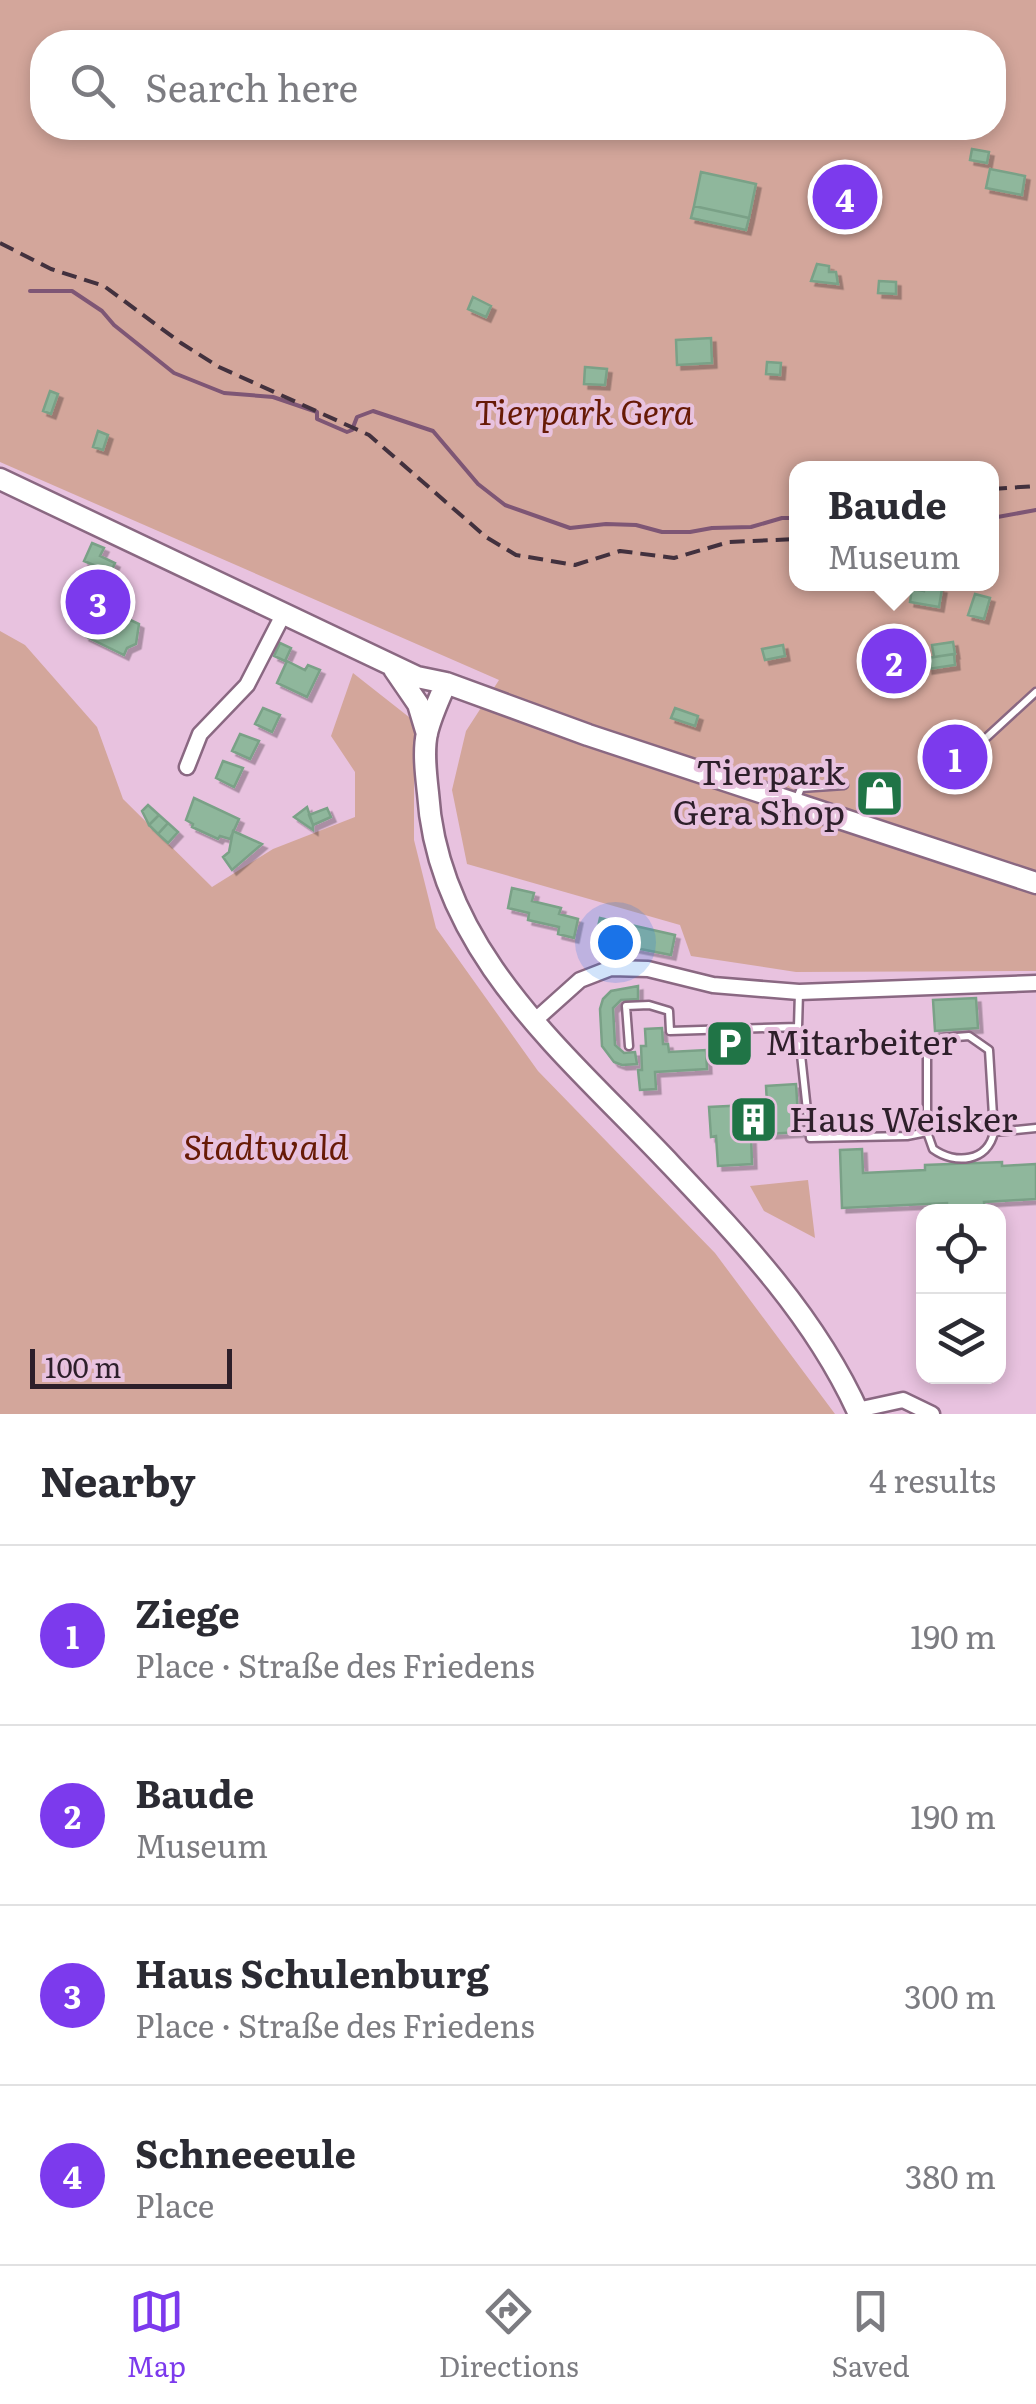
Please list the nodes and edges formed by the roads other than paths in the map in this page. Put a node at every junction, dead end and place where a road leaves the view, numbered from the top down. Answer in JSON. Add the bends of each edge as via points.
{"nodes":[{"id":1,"x":0,"y":479,"type":"edge"},
{"id":2,"x":284,"y":613,"type":"junction"},
{"id":3,"x":328,"y":634,"type":"junction"},
{"id":4,"x":392,"y":667,"type":"junction"},
{"id":5,"x":446,"y":683,"type":"junction"},
{"id":6,"x":1036,"y":692,"type":"edge"},
{"id":7,"x":427,"y":734,"type":"junction"},
{"id":8,"x":987,"y":737,"type":"dead end"},
{"id":9,"x":188,"y":767,"type":"dead end"},
{"id":10,"x":844,"y":785,"type":"dead end"},
{"id":11,"x":794,"y":803,"type":"junction"},
{"id":12,"x":1036,"y":883,"type":"edge"},
{"id":13,"x":1036,"y":983,"type":"edge"},
{"id":14,"x":798,"y":992,"type":"junction"},
{"id":15,"x":532,"y":1023,"type":"junction"},
{"id":16,"x":798,"y":1027,"type":"junction"},
{"id":17,"x":630,"y":1046,"type":"dead end"},
{"id":18,"x":1036,"y":1128,"type":"edge"},
{"id":19,"x":928,"y":1132,"type":"junction"},
{"id":20,"x":994,"y":1132,"type":"junction"},
{"id":21,"x":858,"y":1412,"type":"edge"},
{"id":22,"x":932,"y":1414,"type":"edge"}],
"edges":[{"from":1,"to":2,"type":"main road"},
{"from":2,"to":3,"type":"main road"},
{"from":2,"to":9,"type":"street","via":[[247,685],[200,734]]},
{"from":3,"to":4,"type":"main road"},
{"from":3,"to":5,"type":"main road","via":[[367,643]]},
{"from":4,"to":5,"type":"main road"},
{"from":4,"to":7,"type":"main road","via":[[418,704]]},
{"from":5,"to":7,"type":"main road"},
{"from":5,"to":11,"type":"main road"},
{"from":6,"to":8,"type":"lane"},
{"from":7,"to":15,"type":"main road","via":[[429,816],[457,911]]},
{"from":10,"to":11,"type":"lane","via":[[801,788]]},
{"from":11,"to":12,"type":"main road"},
{"from":13,"to":14,"type":"street"},
{"from":14,"to":15,"type":"street","via":[[612,968],[580,980]]},
{"from":14,"to":16,"type":"lane"},
{"from":15,"to":21,"type":"main road","via":[[768,1270],[831,1357]]},
{"from":16,"to":17,"type":"lane","via":[[670,1031],[669,1010],[626,1006]]},
{"from":16,"to":19,"type":"lane","via":[[810,1138]]},
{"from":18,"to":20,"type":"lane"},
{"from":19,"to":20,"type":"lane","via":[[962,1118],[986,1122]]},
{"from":19,"to":20,"type":"lane","via":[[932,1149],[964,1159],[987,1150]]},
{"from":19,"to":20,"type":"lane","via":[[927,1054],[944,1038],[968,1036],[989,1050]]},
{"from":21,"to":22,"type":"street","via":[[903,1400]]}]}
